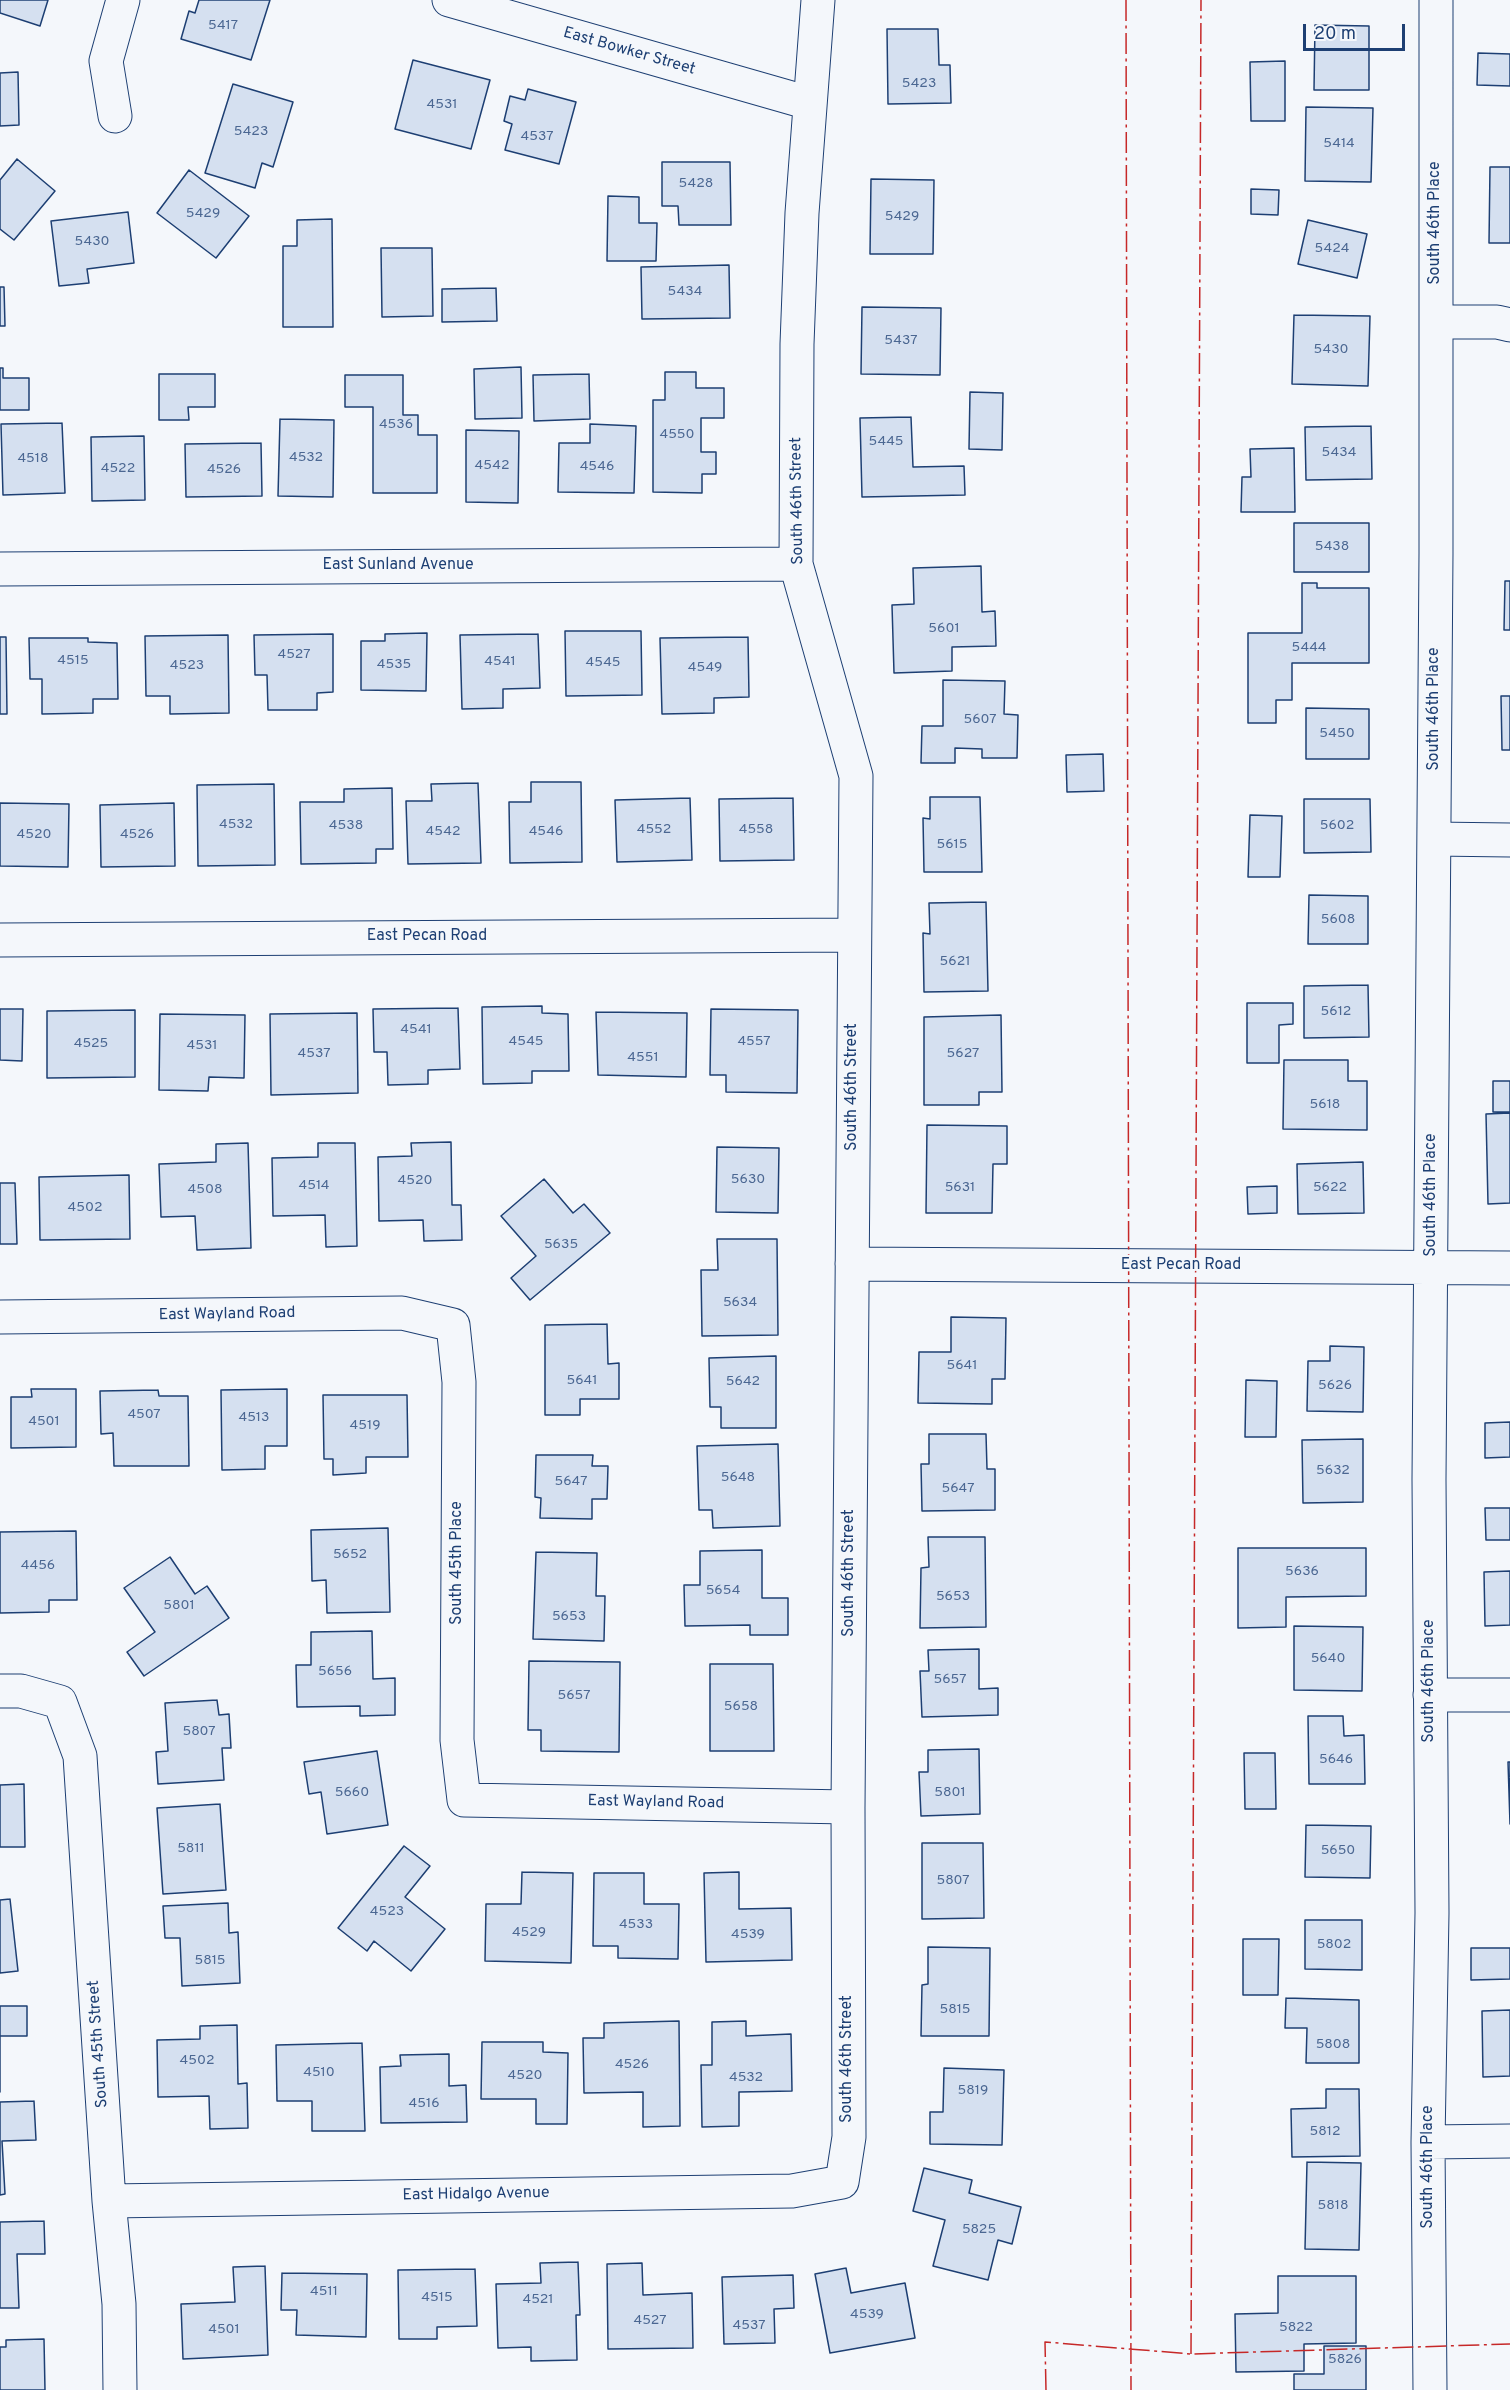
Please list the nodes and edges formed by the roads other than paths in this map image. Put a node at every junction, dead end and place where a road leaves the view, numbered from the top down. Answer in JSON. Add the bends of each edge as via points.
{"nodes":[{"id":1,"x":123,"y":0,"type":"edge"},
{"id":2,"x":449,"y":0,"type":"edge"},
{"id":3,"x":818,"y":0,"type":"edge"},
{"id":4,"x":1436,"y":0,"type":"edge"},
{"id":5,"x":809,"y":103,"type":"junction"},
{"id":6,"x":115,"y":116,"type":"dead end"},
{"id":7,"x":1436,"y":322,"type":"junction"},
{"id":8,"x":1510,"y":325,"type":"edge"},
{"id":9,"x":796,"y":564,"type":"junction"},
{"id":10,"x":0,"y":569,"type":"edge"},
{"id":11,"x":1434,"y":839,"type":"junction"},
{"id":12,"x":1510,"y":840,"type":"edge"},
{"id":13,"x":854,"y":934,"type":"junction"},
{"id":14,"x":0,"y":940,"type":"edge"},
{"id":15,"x":852,"y":1264,"type":"junction"},
{"id":16,"x":1432,"y":1268,"type":"junction"},
{"id":17,"x":1510,"y":1269,"type":"edge"},
{"id":18,"x":0,"y":1317,"type":"edge"},
{"id":19,"x":453,"y":1325,"type":"joint"},
{"id":20,"x":0,"y":1691,"type":"edge"},
{"id":21,"x":1430,"y":1695,"type":"junction"},
{"id":22,"x":1510,"y":1695,"type":"edge"},
{"id":23,"x":464,"y":1800,"type":"joint"},
{"id":24,"x":848,"y":1807,"type":"junction"},
{"id":25,"x":1510,"y":2141,"type":"edge"},
{"id":26,"x":1428,"y":2142,"type":"junction"},
{"id":27,"x":842,"y":2182,"type":"joint"},
{"id":28,"x":109,"y":2201,"type":"junction"},
{"id":29,"x":120,"y":2390,"type":"edge"},
{"id":30,"x":1430,"y":2390,"type":"edge"}],
"edges":[{"from":1,"to":6,"type":"street","via":[[106,61]]},
{"from":2,"to":5,"type":"street","name":"East Bowker Street"},
{"from":3,"to":5,"type":"street","name":"South 46th Street"},
{"from":4,"to":7,"type":"street","name":"South 46th Place"},
{"from":5,"to":9,"type":"street","name":"South 46th Street","via":[[797,332]]},
{"from":7,"to":8,"type":"street"},
{"from":7,"to":11,"type":"street","name":"South 46th Place"},
{"from":9,"to":10,"type":"street","name":"East Sunland Avenue"},
{"from":9,"to":13,"type":"street","name":"South 46th Street","via":[[856,776]]},
{"from":11,"to":12,"type":"street"},
{"from":11,"to":16,"type":"street","name":"South 46th Place"},
{"from":13,"to":14,"type":"street","name":"East Pecan Road"},
{"from":13,"to":15,"type":"street","name":"South 46th Street"},
{"from":15,"to":16,"type":"street","name":"East Pecan Road"},
{"from":15,"to":24,"type":"street","name":"South 46th Street"},
{"from":16,"to":17,"type":"street","name":"East Pecan Road"},
{"from":16,"to":21,"type":"street","name":"South 46th Place"},
{"from":18,"to":19,"type":"street","name":"East Wayland Road","via":[[402,1313]]},
{"from":19,"to":23,"type":"street","name":"South 45th Place","via":[[459,1382],[457,1740]]},
{"from":20,"to":28,"type":"street","name":"South 45th Street","via":[[21,1691],[60,1702],[80,1756]]},
{"from":21,"to":22,"type":"street"},
{"from":21,"to":26,"type":"street","name":"South 46th Place"},
{"from":23,"to":24,"type":"street","name":"East Wayland Road"},
{"from":24,"to":27,"type":"street","name":"South 46th Street","via":[[849,2137]]},
{"from":25,"to":26,"type":"street"},
{"from":26,"to":30,"type":"street","name":"South 46th Place"},
{"from":27,"to":28,"type":"street","name":"East Hidalgo Avenue","via":[[792,2190]]},
{"from":28,"to":29,"type":"street","name":"South 45th Street","via":[[119,2304]]}]}
